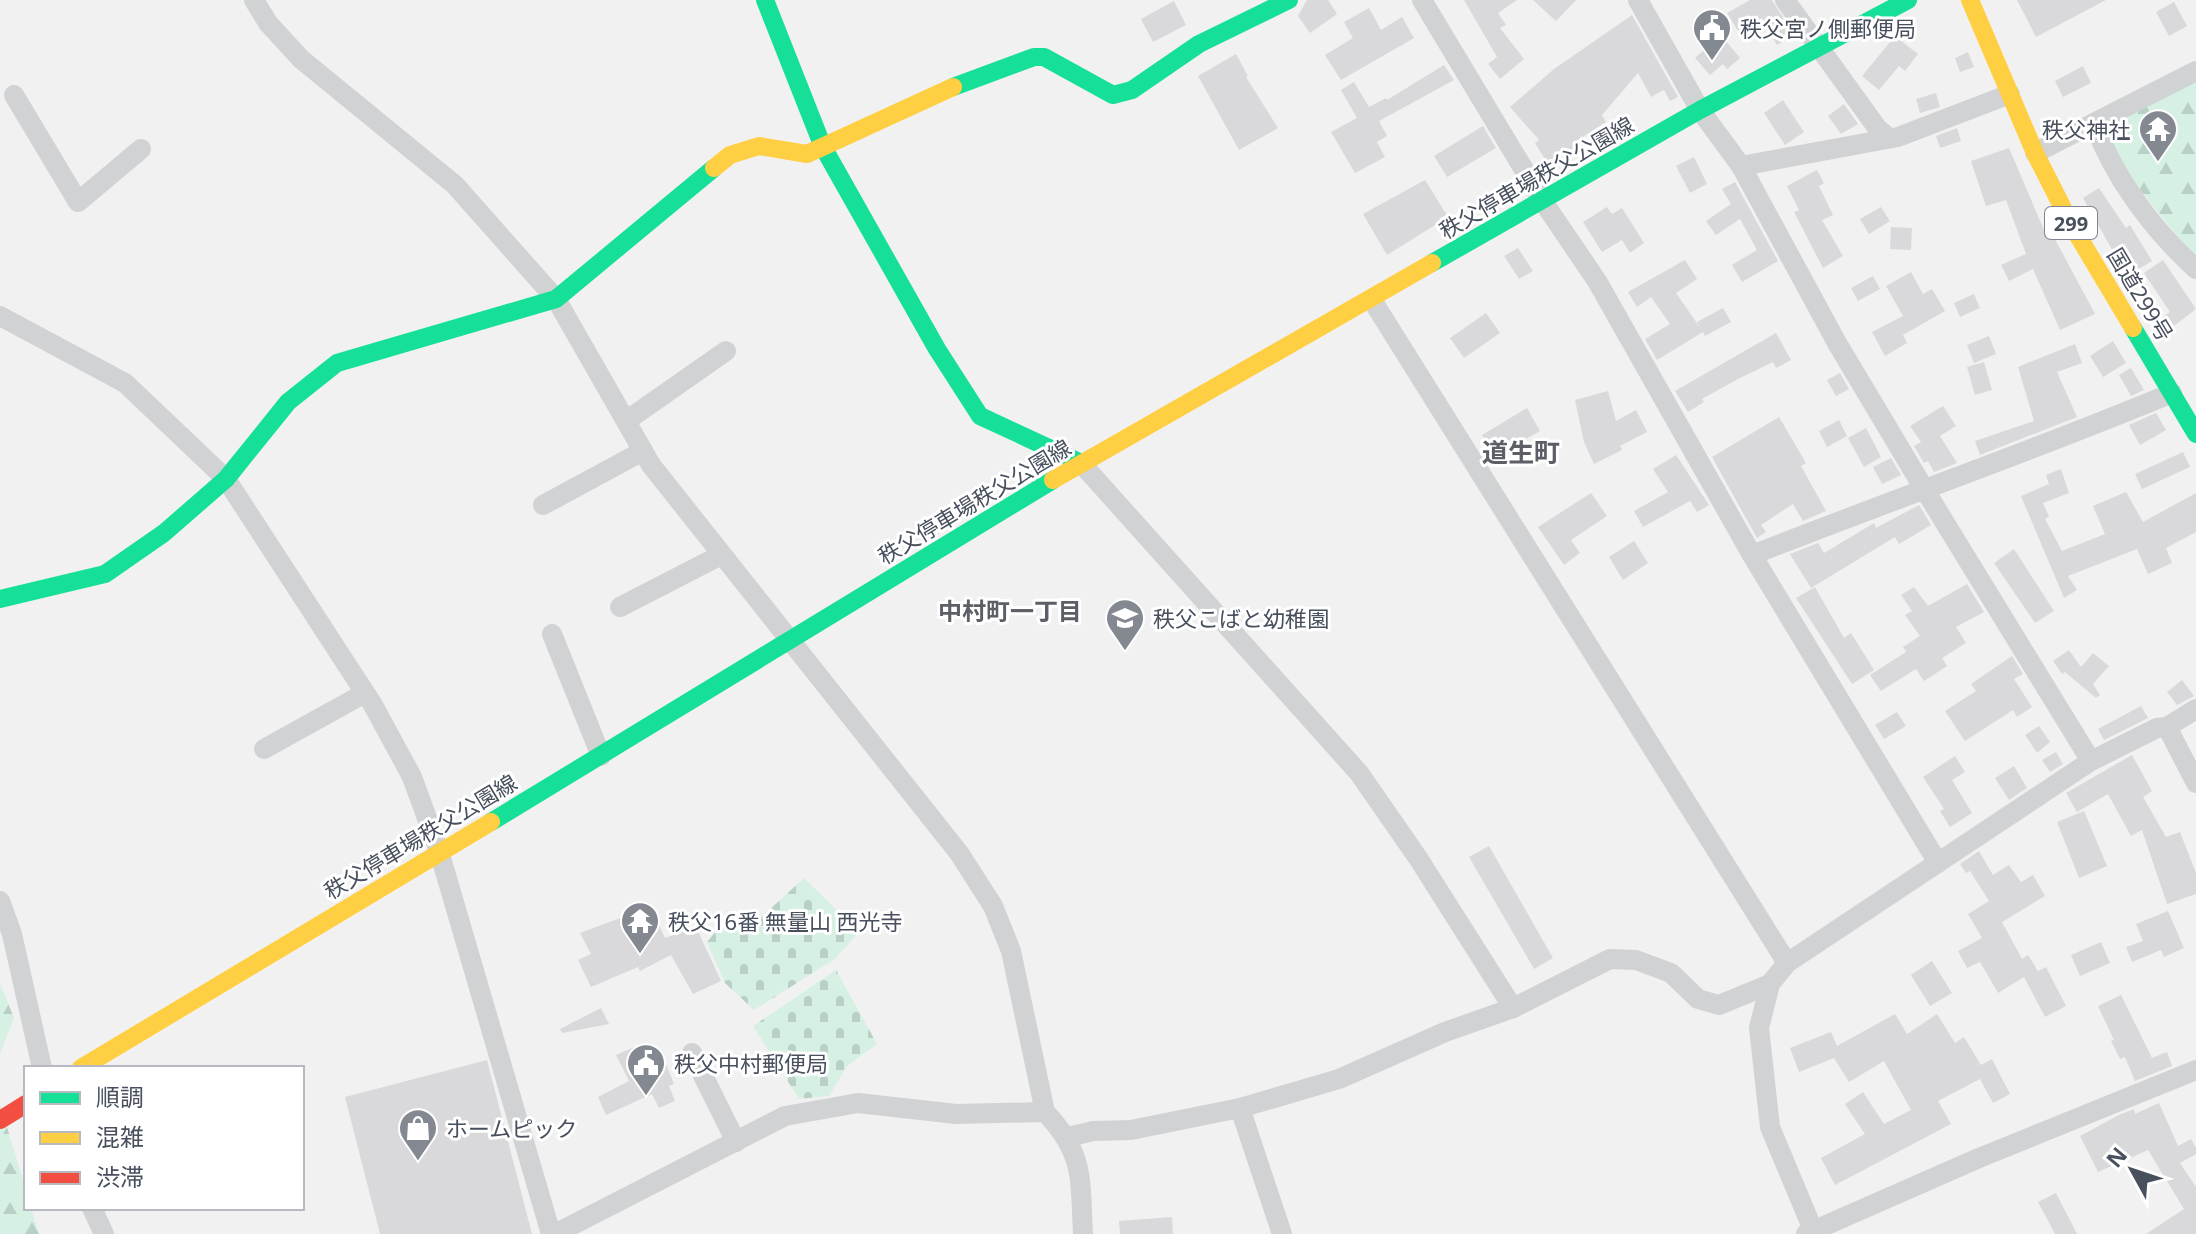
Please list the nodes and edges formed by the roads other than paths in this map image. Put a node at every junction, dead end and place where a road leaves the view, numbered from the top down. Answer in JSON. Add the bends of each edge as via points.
{"nodes":[{"id":1,"x":254,"y":0,"type":"edge"},
{"id":2,"x":765,"y":0,"type":"edge"},
{"id":3,"x":1289,"y":0,"type":"edge"},
{"id":4,"x":1422,"y":0,"type":"edge"},
{"id":5,"x":1638,"y":0,"type":"edge"},
{"id":6,"x":1785,"y":0,"type":"edge"},
{"id":7,"x":1908,"y":0,"type":"edge"},
{"id":8,"x":1970,"y":0,"type":"edge"},
{"id":9,"x":1821,"y":49,"type":"junction"},
{"id":10,"x":2196,"y":71,"type":"edge"},
{"id":11,"x":2010,"y":94,"type":"junction"},
{"id":12,"x":14,"y":95,"type":"dead end"},
{"id":13,"x":1700,"y":110,"type":"junction"},
{"id":14,"x":2094,"y":123,"type":"junction"},
{"id":15,"x":1889,"y":138,"type":"junction"},
{"id":16,"x":823,"y":147,"type":"junction"},
{"id":17,"x":141,"y":149,"type":"dead end"},
{"id":18,"x":2035,"y":153,"type":"junction"},
{"id":19,"x":1741,"y":166,"type":"junction"},
{"id":20,"x":1544,"y":203,"type":"junction"},
{"id":21,"x":2196,"y":269,"type":"edge"},
{"id":22,"x":556,"y":299,"type":"junction"},
{"id":23,"x":1372,"y":300,"type":"junction"},
{"id":24,"x":0,"y":316,"type":"edge"},
{"id":25,"x":726,"y":351,"type":"dead end"},
{"id":26,"x":2172,"y":393,"type":"junction"},
{"id":27,"x":626,"y":421,"type":"junction"},
{"id":28,"x":2196,"y":434,"type":"edge"},
{"id":29,"x":643,"y":451,"type":"junction"},
{"id":30,"x":1081,"y":463,"type":"junction"},
{"id":31,"x":226,"y":479,"type":"junction"},
{"id":32,"x":1923,"y":487,"type":"junction"},
{"id":33,"x":543,"y":505,"type":"dead end"},
{"id":34,"x":721,"y":555,"type":"junction"},
{"id":35,"x":1752,"y":555,"type":"junction"},
{"id":36,"x":0,"y":599,"type":"edge"},
{"id":37,"x":620,"y":607,"type":"dead end"},
{"id":38,"x":552,"y":634,"type":"dead end"},
{"id":39,"x":790,"y":643,"type":"junction"},
{"id":40,"x":365,"y":693,"type":"junction"},
{"id":41,"x":2196,"y":709,"type":"edge"},
{"id":42,"x":2167,"y":727,"type":"junction"},
{"id":43,"x":264,"y":749,"type":"dead end"},
{"id":44,"x":601,"y":756,"type":"junction"},
{"id":45,"x":2091,"y":761,"type":"junction"},
{"id":46,"x":2196,"y":783,"type":"edge"},
{"id":47,"x":439,"y":851,"type":"junction"},
{"id":48,"x":1938,"y":863,"type":"junction"},
{"id":49,"x":0,"y":901,"type":"edge"},
{"id":50,"x":1787,"y":963,"type":"junction"},
{"id":51,"x":1770,"y":984,"type":"junction"},
{"id":52,"x":1513,"y":1008,"type":"junction"},
{"id":53,"x":692,"y":1053,"type":"dead end"},
{"id":54,"x":42,"y":1066,"type":"edge"},
{"id":55,"x":84,"y":1066,"type":"edge"},
{"id":56,"x":2196,"y":1070,"type":"edge"},
{"id":57,"x":24,"y":1105,"type":"edge"},
{"id":58,"x":1240,"y":1108,"type":"junction"},
{"id":59,"x":1045,"y":1112,"type":"junction"},
{"id":60,"x":0,"y":1120,"type":"edge"},
{"id":61,"x":1068,"y":1137,"type":"junction"},
{"id":62,"x":736,"y":1142,"type":"junction"},
{"id":63,"x":93,"y":1210,"type":"edge"},
{"id":64,"x":1818,"y":1231,"type":"edge"},
{"id":65,"x":104,"y":1234,"type":"edge"},
{"id":66,"x":553,"y":1234,"type":"edge"},
{"id":67,"x":1083,"y":1234,"type":"edge"},
{"id":68,"x":1282,"y":1234,"type":"edge"}],
"edges":[{"from":1,"to":22,"type":"street","via":[[301,59],[455,185]]},
{"from":2,"to":16,"type":"main road"},
{"from":3,"to":16,"type":"main road","via":[[1199,44],[1132,90],[1113,95],[1044,57],[1034,57],[935,93]]},
{"from":4,"to":20,"type":"street"},
{"from":5,"to":13,"type":"street"},
{"from":6,"to":9,"type":"street"},
{"from":7,"to":9,"type":"main road","name":"秩父停車場秩父公園線"},
{"from":8,"to":11,"type":"main road","name":"国道299号","number":"299"},
{"from":9,"to":13,"type":"main road","name":"秩父停車場秩父公園線"},
{"from":9,"to":15,"type":"street"},
{"from":10,"to":14,"type":"street"},
{"from":11,"to":15,"type":"street"},
{"from":11,"to":18,"type":"main road","name":"国道299号","number":"299"},
{"from":12,"to":17,"type":"street","via":[[78,202]]},
{"from":13,"to":19,"type":"street"},
{"from":13,"to":20,"type":"main road","name":"秩父停車場秩父公園線"},
{"from":14,"to":18,"type":"street"},
{"from":14,"to":21,"type":"street","via":[[2106,155],[2149,217]]},
{"from":15,"to":19,"type":"street"},
{"from":16,"to":22,"type":"main road","via":[[807,154],[759,146],[730,155]]},
{"from":16,"to":30,"type":"main road","via":[[980,416]]},
{"from":18,"to":26,"type":"main road","name":"国道299号","number":"299"},
{"from":19,"to":32,"type":"street"},
{"from":20,"to":23,"type":"main road","name":"秩父停車場秩父公園線"},
{"from":20,"to":35,"type":"street","via":[[1597,281]]},
{"from":22,"to":27,"type":"street"},
{"from":22,"to":31,"type":"main road","via":[[337,363],[288,402]]},
{"from":23,"to":30,"type":"main road","name":"秩父停車場秩父公園線"},
{"from":23,"to":50,"type":"street"},
{"from":24,"to":31,"type":"street","via":[[125,383]]},
{"from":25,"to":27,"type":"street"},
{"from":26,"to":28,"type":"main road","name":"国道299号","number":"299"},
{"from":26,"to":32,"type":"street","via":[[2029,452]]},
{"from":27,"to":29,"type":"street"},
{"from":29,"to":33,"type":"street"},
{"from":29,"to":34,"type":"street"},
{"from":30,"to":39,"type":"main road","name":"秩父停車場秩父公園線"},
{"from":30,"to":52,"type":"street","via":[[1359,773]]},
{"from":31,"to":36,"type":"main road","via":[[164,533],[105,574]]},
{"from":31,"to":40,"type":"street"},
{"from":32,"to":35,"type":"street"},
{"from":32,"to":45,"type":"street"},
{"from":34,"to":37,"type":"street"},
{"from":34,"to":39,"type":"street"},
{"from":35,"to":48,"type":"street"},
{"from":38,"to":44,"type":"street"},
{"from":39,"to":44,"type":"main road","name":"秩父停車場秩父公園線"},
{"from":39,"to":59,"type":"street","via":[[959,853],[993,906],[1011,951]]},
{"from":40,"to":43,"type":"street"},
{"from":40,"to":47,"type":"street","via":[[412,777]]},
{"from":41,"to":42,"type":"street"},
{"from":42,"to":45,"type":"street"},
{"from":42,"to":46,"type":"street"},
{"from":44,"to":47,"type":"main road","name":"秩父停車場秩父公園線"},
{"from":45,"to":48,"type":"street"},
{"from":47,"to":55,"type":"main road","name":"秩父停車場秩父公園線"},
{"from":47,"to":66,"type":"street"},
{"from":48,"to":50,"type":"street"},
{"from":49,"to":54,"type":"street"},
{"from":50,"to":51,"type":"street"},
{"from":51,"to":52,"type":"street","via":[[1719,1005],[1698,999],[1671,973],[1636,960],[1610,959]]},
{"from":51,"to":64,"type":"street","via":[[1759,1028],[1770,1127]]},
{"from":52,"to":58,"type":"street","via":[[1339,1079]]},
{"from":53,"to":62,"type":"street"},
{"from":56,"to":64,"type":"street"},
{"from":57,"to":60,"type":"main road"},
{"from":58,"to":61,"type":"street"},
{"from":58,"to":68,"type":"street"},
{"from":59,"to":61,"type":"street"},
{"from":59,"to":62,"type":"street","via":[[956,1114],[858,1103],[785,1116]]},
{"from":61,"to":67,"type":"street","via":[[1078,1164]]},
{"from":62,"to":66,"type":"street"},
{"from":63,"to":65,"type":"street"}]}
